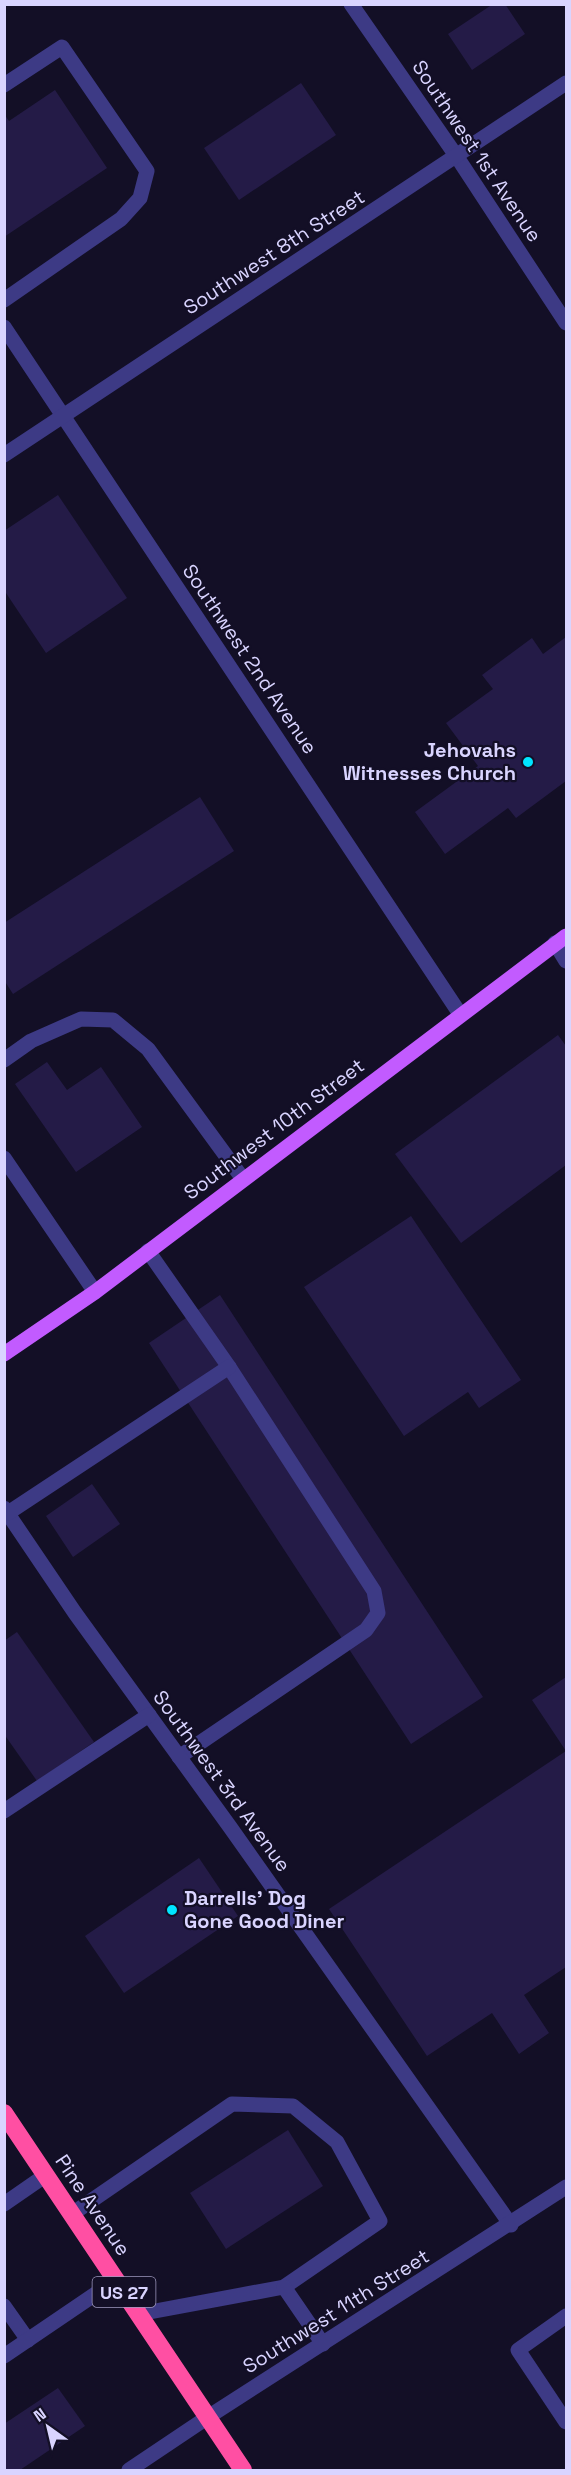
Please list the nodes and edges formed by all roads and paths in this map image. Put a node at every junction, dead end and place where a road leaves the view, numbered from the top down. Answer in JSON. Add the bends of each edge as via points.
{"nodes":[{"id":1,"x":351,"y":4,"type":"edge"},
{"id":2,"x":567,"y":83,"type":"edge"},
{"id":3,"x":4,"y":85,"type":"edge"},
{"id":4,"x":457,"y":157,"type":"junction"},
{"id":5,"x":4,"y":300,"type":"edge"},
{"id":6,"x":567,"y":323,"type":"edge"},
{"id":7,"x":4,"y":327,"type":"edge"},
{"id":8,"x":63,"y":416,"type":"junction"},
{"id":9,"x":4,"y":455,"type":"edge"},
{"id":10,"x":561,"y":940,"type":"edge"},
{"id":11,"x":567,"y":961,"type":"edge"},
{"id":12,"x":460,"y":1014,"type":"junction"},
{"id":13,"x":4,"y":1060,"type":"edge"},
{"id":14,"x":4,"y":1158,"type":"edge"},
{"id":15,"x":243,"y":1179,"type":"junction"},
{"id":16,"x":148,"y":1251,"type":"junction"},
{"id":17,"x":95,"y":1292,"type":"junction"},
{"id":18,"x":4,"y":1354,"type":"edge"},
{"id":19,"x":229,"y":1367,"type":"junction"},
{"id":20,"x":6,"y":1510,"type":"edge"},
{"id":21,"x":149,"y":1715,"type":"junction"},
{"id":22,"x":179,"y":1757,"type":"junction"},
{"id":23,"x":7,"y":1805,"type":"edge"},
{"id":24,"x":4,"y":2114,"type":"edge"},
{"id":25,"x":46,"y":2175,"type":"junction"},
{"id":26,"x":567,"y":2187,"type":"edge"},
{"id":27,"x":4,"y":2204,"type":"edge"},
{"id":28,"x":72,"y":2214,"type":"junction"},
{"id":29,"x":511,"y":2224,"type":"junction"},
{"id":30,"x":116,"y":2280,"type":"junction"},
{"id":31,"x":284,"y":2286,"type":"junction"},
{"id":32,"x":4,"y":2306,"type":"edge"},
{"id":33,"x":139,"y":2314,"type":"junction"},
{"id":34,"x":567,"y":2316,"type":"edge"},
{"id":35,"x":28,"y":2340,"type":"junction"},
{"id":36,"x":324,"y":2344,"type":"junction"},
{"id":37,"x":4,"y":2356,"type":"edge"},
{"id":38,"x":208,"y":2417,"type":"junction"},
{"id":39,"x":567,"y":2422,"type":"edge"},
{"id":40,"x":129,"y":2470,"type":"edge"},
{"id":41,"x":243,"y":2470,"type":"edge"}],
"edges":[{"from":1,"to":4,"type":"street","name":"Southwest 1st Avenue"},
{"from":2,"to":4,"type":"street","name":"Southwest 8th Street"},
{"from":3,"to":5,"type":"street","via":[[62,47],[147,171],[140,198],[121,219]]},
{"from":4,"to":6,"type":"street","name":"Southwest 1st Avenue"},
{"from":4,"to":8,"type":"street","name":"Southwest 8th Street"},
{"from":7,"to":8,"type":"street","name":"Southwest 2nd Avenue"},
{"from":8,"to":9,"type":"street","name":"Southwest 8th Street"},
{"from":8,"to":12,"type":"street","name":"Southwest 2nd Avenue"},
{"from":10,"to":11,"type":"street"},
{"from":10,"to":12,"type":"main road","name":"Southwest 10th Street"},
{"from":12,"to":15,"type":"main road","name":"Southwest 10th Street"},
{"from":13,"to":15,"type":"street","via":[[31,1041],[81,1019],[113,1020],[148,1049]]},
{"from":14,"to":17,"type":"street"},
{"from":15,"to":16,"type":"main road","name":"Southwest 10th Street"},
{"from":16,"to":17,"type":"main road","name":"Southwest 10th Street"},
{"from":16,"to":19,"type":"street"},
{"from":17,"to":18,"type":"main road","name":"Southwest 10th Street"},
{"from":19,"to":20,"type":"street"},
{"from":19,"to":22,"type":"street","via":[[375,1590],[378,1613],[366,1630]]},
{"from":20,"to":21,"type":"street","name":"Southwest 3rd Avenue"},
{"from":21,"to":22,"type":"street","name":"Southwest 3rd Avenue"},
{"from":21,"to":23,"type":"street"},
{"from":22,"to":29,"type":"street","name":"Southwest 3rd Avenue"},
{"from":24,"to":25,"type":"highway","name":"Pine Avenue","number":"US 27"},
{"from":25,"to":27,"type":"street"},
{"from":25,"to":28,"type":"highway","name":"Pine Avenue","number":"US 27"},
{"from":26,"to":29,"type":"street","name":"Southwest 11th Street"},
{"from":28,"to":30,"type":"highway","name":"Pine Avenue","number":"US 27"},
{"from":28,"to":31,"type":"street","via":[[232,2104],[293,2106],[337,2142],[380,2221]]},
{"from":29,"to":36,"type":"street","name":"Southwest 11th Street"},
{"from":30,"to":33,"type":"highway","name":"Pine Avenue","number":"US 27"},
{"from":30,"to":35,"type":"street"},
{"from":31,"to":33,"type":"street"},
{"from":31,"to":36,"type":"street"},
{"from":32,"to":35,"type":"street"},
{"from":33,"to":38,"type":"highway","name":"Pine Avenue","number":"US 27"},
{"from":34,"to":39,"type":"street","via":[[518,2350]]},
{"from":35,"to":37,"type":"street"},
{"from":36,"to":38,"type":"street","name":"Southwest 11th Street"},
{"from":38,"to":40,"type":"street","name":"Southwest 11th Street"},
{"from":38,"to":41,"type":"highway","name":"Pine Avenue","number":"US 27"}]}
